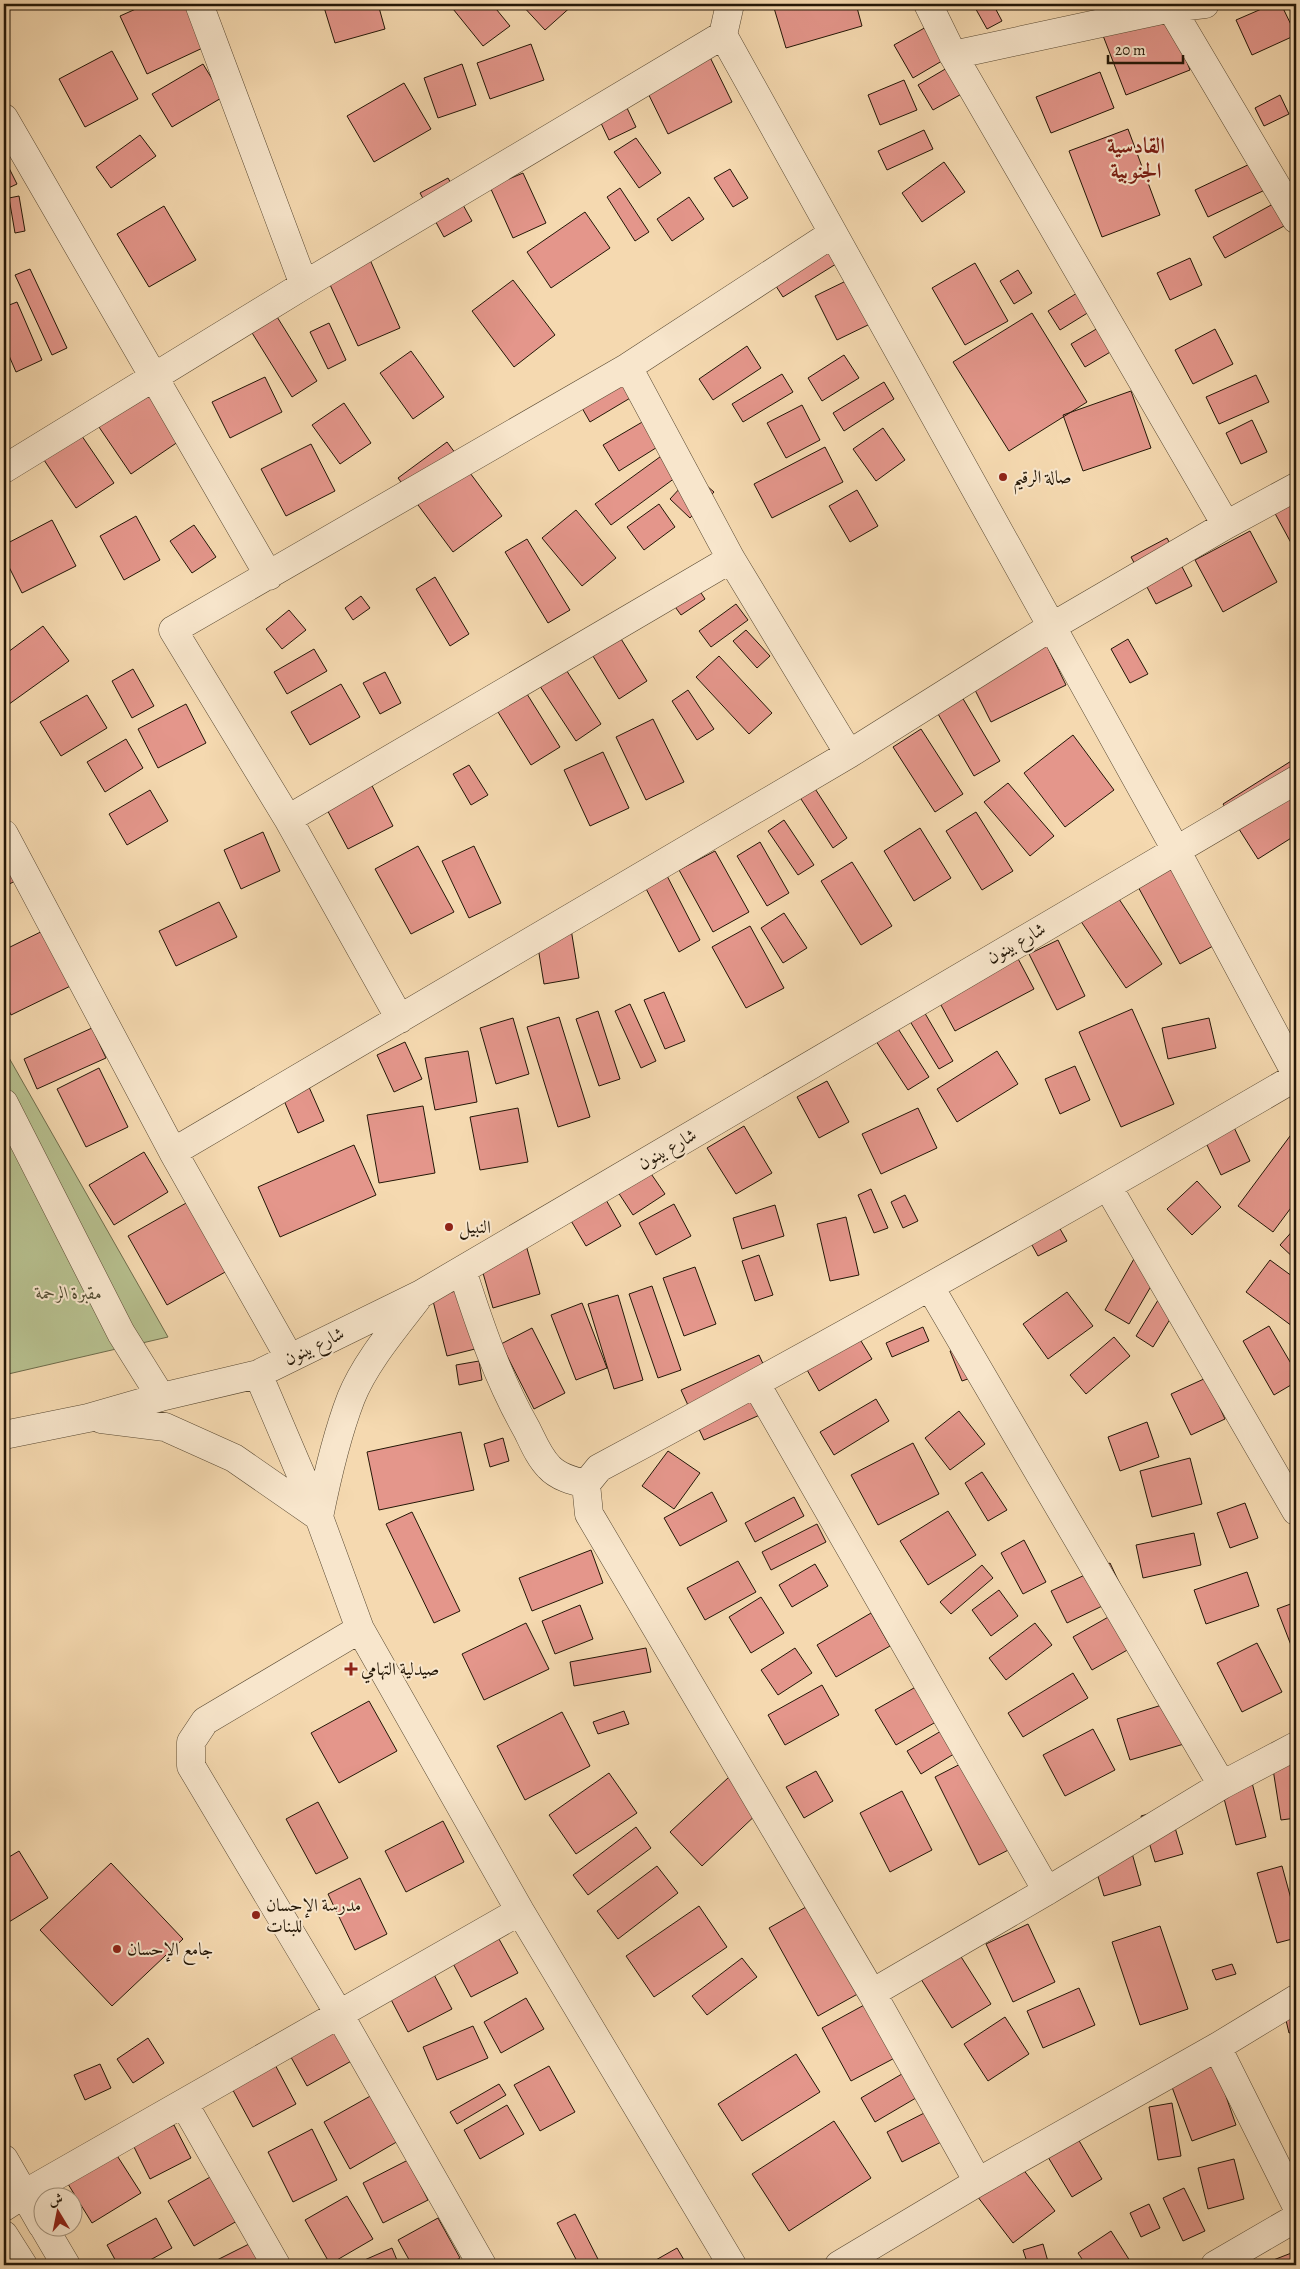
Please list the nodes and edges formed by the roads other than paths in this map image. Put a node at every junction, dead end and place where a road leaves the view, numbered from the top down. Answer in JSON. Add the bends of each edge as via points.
{"nodes":[{"id":1,"x":199,"y":4,"type":"edge"},
{"id":2,"x":730,"y":4,"type":"edge"},
{"id":3,"x":928,"y":4,"type":"edge"},
{"id":4,"x":1205,"y":4,"type":"edge"},
{"id":5,"x":1171,"y":8,"type":"junction"},
{"id":6,"x":723,"y":35,"type":"junction"},
{"id":7,"x":952,"y":55,"type":"junction"},
{"id":8,"x":4,"y":118,"type":"edge"},
{"id":9,"x":1296,"y":219,"type":"edge"},
{"id":10,"x":832,"y":234,"type":"junction"},
{"id":11,"x":304,"y":285,"type":"junction"},
{"id":12,"x":628,"y":367,"type":"junction"},
{"id":13,"x":152,"y":376,"type":"junction"},
{"id":14,"x":4,"y":469,"type":"edge"},
{"id":15,"x":1296,"y":487,"type":"edge"},
{"id":16,"x":1226,"y":525,"type":"junction"},
{"id":17,"x":731,"y":559,"type":"junction"},
{"id":18,"x":269,"y":576,"type":"junction"},
{"id":19,"x":1051,"y":627,"type":"junction"},
{"id":20,"x":849,"y":754,"type":"junction"},
{"id":21,"x":1296,"y":780,"type":"edge"},
{"id":22,"x":288,"y":819,"type":"junction"},
{"id":23,"x":4,"y":834,"type":"edge"},
{"id":24,"x":1176,"y":850,"type":"junction"},
{"id":25,"x":400,"y":1019,"type":"junction"},
{"id":26,"x":1296,"y":1075,"type":"edge"},
{"id":27,"x":4,"y":1103,"type":"edge"},
{"id":28,"x":173,"y":1152,"type":"junction"},
{"id":29,"x":1108,"y":1187,"type":"junction"},
{"id":30,"x":462,"y":1270,"type":"junction"},
{"id":31,"x":930,"y":1287,"type":"junction"},
{"id":32,"x":420,"y":1294,"type":"junction"},
{"id":33,"x":289,"y":1358,"type":"junction"},
{"id":34,"x":258,"y":1374,"type":"junction"},
{"id":35,"x":756,"y":1384,"type":"junction"},
{"id":36,"x":161,"y":1397,"type":"junction"},
{"id":37,"x":88,"y":1418,"type":"junction"},
{"id":38,"x":4,"y":1435,"type":"edge"},
{"id":39,"x":586,"y":1484,"type":"junction"},
{"id":40,"x":1296,"y":1511,"type":"edge"},
{"id":41,"x":319,"y":1517,"type":"junction"},
{"id":42,"x":360,"y":1629,"type":"junction"},
{"id":43,"x":1296,"y":1746,"type":"edge"},
{"id":44,"x":1222,"y":1785,"type":"junction"},
{"id":45,"x":1047,"y":1891,"type":"junction"},
{"id":46,"x":520,"y":1911,"type":"junction"},
{"id":47,"x":872,"y":1993,"type":"junction"},
{"id":48,"x":1296,"y":2000,"type":"edge"},
{"id":49,"x":340,"y":2014,"type":"junction"},
{"id":50,"x":1217,"y":2047,"type":"junction"},
{"id":51,"x":184,"y":2104,"type":"junction"},
{"id":52,"x":4,"y":2159,"type":"edge"},
{"id":53,"x":978,"y":2182,"type":"junction"},
{"id":54,"x":14,"y":2200,"type":"edge"},
{"id":55,"x":1296,"y":2205,"type":"edge"},
{"id":56,"x":32,"y":2216,"type":"edge"},
{"id":57,"x":1296,"y":2218,"type":"edge"},
{"id":58,"x":4,"y":2235,"type":"edge"},
{"id":59,"x":49,"y":2236,"type":"edge"},
{"id":60,"x":23,"y":2265,"type":"edge"},
{"id":61,"x":66,"y":2265,"type":"edge"},
{"id":62,"x":276,"y":2265,"type":"edge"},
{"id":63,"x":482,"y":2265,"type":"edge"},
{"id":64,"x":732,"y":2265,"type":"edge"},
{"id":65,"x":839,"y":2265,"type":"edge"},
{"id":66,"x":1215,"y":2265,"type":"edge"}],
"edges":[{"from":1,"to":11,"type":"street"},
{"from":2,"to":6,"type":"street"},
{"from":3,"to":7,"type":"street"},
{"from":4,"to":5,"type":"street"},
{"from":5,"to":7,"type":"street"},
{"from":5,"to":9,"type":"street"},
{"from":6,"to":10,"type":"street"},
{"from":6,"to":11,"type":"street"},
{"from":7,"to":16,"type":"street"},
{"from":8,"to":13,"type":"street"},
{"from":10,"to":12,"type":"street"},
{"from":10,"to":19,"type":"street"},
{"from":11,"to":13,"type":"street"},
{"from":12,"to":17,"type":"street"},
{"from":12,"to":18,"type":"street"},
{"from":13,"to":14,"type":"street"},
{"from":13,"to":18,"type":"street"},
{"from":15,"to":16,"type":"street"},
{"from":16,"to":19,"type":"street"},
{"from":17,"to":20,"type":"street"},
{"from":17,"to":22,"type":"street"},
{"from":18,"to":22,"type":"street","via":[[173,630]]},
{"from":19,"to":20,"type":"street"},
{"from":19,"to":24,"type":"street"},
{"from":20,"to":25,"type":"street"},
{"from":21,"to":24,"type":"street","name":"شارع بينون"},
{"from":22,"to":25,"type":"street"},
{"from":23,"to":28,"type":"street"},
{"from":24,"to":26,"type":"street"},
{"from":24,"to":30,"type":"street","name":"شارع بينون"},
{"from":25,"to":28,"type":"street"},
{"from":26,"to":29,"type":"street"},
{"from":27,"to":36,"type":"street","via":[[121,1333]]},
{"from":28,"to":33,"type":"street"},
{"from":29,"to":31,"type":"street"},
{"from":29,"to":40,"type":"street"},
{"from":30,"to":32,"type":"street","name":"شارع بينون"},
{"from":30,"to":39,"type":"street","via":[[487,1348],[508,1398],[549,1467],[568,1480]]},
{"from":31,"to":35,"type":"street"},
{"from":31,"to":44,"type":"street"},
{"from":32,"to":33,"type":"street","name":"شارع بينون"},
{"from":32,"to":41,"type":"street","via":[[380,1347],[352,1397],[332,1458]]},
{"from":33,"to":34,"type":"street","name":"شارع بينون"},
{"from":34,"to":36,"type":"street","name":"شارع بينون"},
{"from":34,"to":41,"type":"street"},
{"from":35,"to":39,"type":"street","via":[[599,1468]]},
{"from":35,"to":45,"type":"street"},
{"from":36,"to":37,"type":"street","name":"شارع بينون"},
{"from":37,"to":38,"type":"street","name":"شارع بينون"},
{"from":37,"to":41,"type":"street","via":[[165,1427],[234,1458]]},
{"from":39,"to":47,"type":"street","via":[[589,1514]]},
{"from":41,"to":42,"type":"street"},
{"from":42,"to":46,"type":"street"},
{"from":42,"to":49,"type":"street","via":[[205,1721],[190,1742],[192,1766]]},
{"from":43,"to":44,"type":"street"},
{"from":44,"to":45,"type":"street"},
{"from":45,"to":47,"type":"street"},
{"from":46,"to":49,"type":"street"},
{"from":46,"to":64,"type":"street"},
{"from":47,"to":53,"type":"street"},
{"from":48,"to":50,"type":"street"},
{"from":49,"to":51,"type":"street"},
{"from":49,"to":63,"type":"street"},
{"from":50,"to":53,"type":"street"},
{"from":50,"to":55,"type":"street"},
{"from":51,"to":54,"type":"street"},
{"from":51,"to":62,"type":"street"},
{"from":52,"to":54,"type":"street"},
{"from":53,"to":65,"type":"street"},
{"from":54,"to":56,"type":"street"},
{"from":57,"to":66,"type":"street"},
{"from":58,"to":60,"type":"street"},
{"from":59,"to":61,"type":"street"}]}
